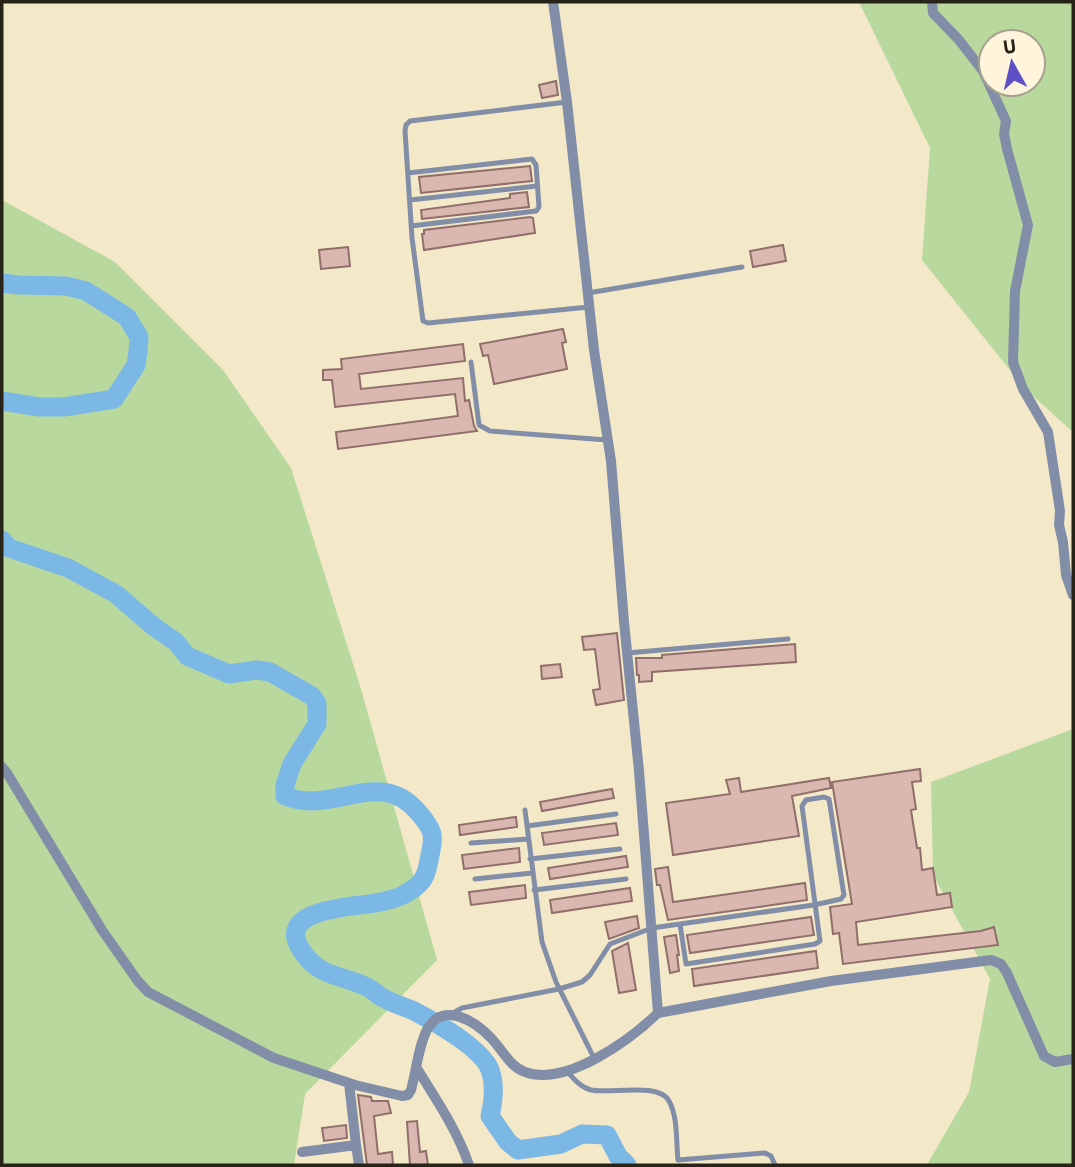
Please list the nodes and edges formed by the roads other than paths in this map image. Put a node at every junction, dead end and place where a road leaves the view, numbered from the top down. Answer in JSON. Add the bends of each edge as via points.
{"nodes":[{"id":1,"x":553,"y":2,"type":"edge"},
{"id":2,"x":932,"y":2,"type":"edge"},
{"id":3,"x":567,"y":102,"type":"junction"},
{"id":4,"x":408,"y":173,"type":"junction"},
{"id":5,"x":537,"y":186,"type":"junction"},
{"id":6,"x":410,"y":200,"type":"junction"},
{"id":7,"x":411,"y":226,"type":"junction"},
{"id":8,"x":742,"y":267,"type":"dead end"},
{"id":9,"x":588,"y":293,"type":"junction"},
{"id":10,"x":589,"y":307,"type":"junction"},
{"id":11,"x":471,"y":362,"type":"dead end"},
{"id":12,"x":608,"y":440,"type":"junction"},
{"id":13,"x":1073,"y":595,"type":"edge"},
{"id":14,"x":788,"y":639,"type":"dead end"},
{"id":15,"x":627,"y":653,"type":"junction"},
{"id":16,"x":2,"y":767,"type":"edge"},
{"id":17,"x":525,"y":810,"type":"dead end"},
{"id":18,"x":616,"y":814,"type":"dead end"},
{"id":19,"x":527,"y":826,"type":"junction"},
{"id":20,"x":528,"y":839,"type":"junction"},
{"id":21,"x":471,"y":843,"type":"dead end"},
{"id":22,"x":620,"y":849,"type":"dead end"},
{"id":23,"x":530,"y":859,"type":"junction"},
{"id":24,"x":532,"y":873,"type":"junction"},
{"id":25,"x":475,"y":879,"type":"dead end"},
{"id":26,"x":626,"y":879,"type":"dead end"},
{"id":27,"x":534,"y":890,"type":"junction"},
{"id":28,"x":814,"y":905,"type":"junction"},
{"id":29,"x":680,"y":924,"type":"junction"},
{"id":30,"x":652,"y":928,"type":"junction"},
{"id":31,"x":559,"y":989,"type":"junction"},
{"id":32,"x":658,"y":1013,"type":"junction"},
{"id":33,"x":450,"y":1014,"type":"junction"},
{"id":34,"x":594,"y":1058,"type":"junction"},
{"id":35,"x":1073,"y":1059,"type":"edge"},
{"id":36,"x":416,"y":1067,"type":"junction"},
{"id":37,"x":566,"y":1070,"type":"junction"},
{"id":38,"x":349,"y":1083,"type":"junction"},
{"id":39,"x":356,"y":1145,"type":"junction"},
{"id":40,"x":302,"y":1152,"type":"dead end"},
{"id":41,"x":678,"y":1163,"type":"edge"},
{"id":42,"x":359,"y":1165,"type":"edge"},
{"id":43,"x":469,"y":1165,"type":"edge"},
{"id":44,"x":775,"y":1165,"type":"edge"}],
"edges":[{"from":1,"to":3,"type":"street"},
{"from":2,"to":13,"type":"street","via":[[933,13],[984,71],[1006,121],[1007,149],[1028,225],[1015,291],[1013,362],[1048,432],[1066,575]]},
{"from":3,"to":4,"type":"lane","via":[[410,121],[405,131]]},
{"from":3,"to":9,"type":"street"},
{"from":4,"to":5,"type":"lane","via":[[532,159]]},
{"from":4,"to":6,"type":"lane"},
{"from":5,"to":6,"type":"lane"},
{"from":5,"to":7,"type":"lane","via":[[536,211]]},
{"from":6,"to":7,"type":"lane"},
{"from":7,"to":10,"type":"lane","via":[[423,321]]},
{"from":8,"to":9,"type":"lane"},
{"from":9,"to":10,"type":"street"},
{"from":10,"to":12,"type":"street"},
{"from":11,"to":12,"type":"lane","via":[[483,429]]},
{"from":12,"to":15,"type":"street"},
{"from":14,"to":15,"type":"lane"},
{"from":15,"to":30,"type":"street"},
{"from":16,"to":38,"type":"street","via":[[102,930],[148,992],[274,1058]]},
{"from":17,"to":19,"type":"lane"},
{"from":18,"to":19,"type":"lane"},
{"from":19,"to":20,"type":"lane"},
{"from":20,"to":21,"type":"lane"},
{"from":20,"to":23,"type":"lane"},
{"from":22,"to":23,"type":"lane"},
{"from":23,"to":24,"type":"lane"},
{"from":24,"to":25,"type":"lane"},
{"from":24,"to":27,"type":"lane"},
{"from":26,"to":27,"type":"lane"},
{"from":27,"to":31,"type":"lane","via":[[542,942]]},
{"from":28,"to":28,"type":"lane","via":[[844,895],[831,806],[824,797],[806,800],[803,806]]},
{"from":28,"to":29,"type":"lane"},
{"from":28,"to":29,"type":"lane","via":[[820,938],[815,944],[692,964],[684,962]]},
{"from":29,"to":30,"type":"lane"},
{"from":30,"to":31,"type":"lane","via":[[610,944],[590,975]]},
{"from":30,"to":32,"type":"street"},
{"from":31,"to":33,"type":"lane","via":[[463,1007]]},
{"from":31,"to":34,"type":"lane"},
{"from":32,"to":34,"type":"street","via":[[640,1031]]},
{"from":32,"to":35,"type":"street","via":[[831,981],[991,960],[1007,973],[1044,1056],[1055,1062]]},
{"from":33,"to":36,"type":"street","via":[[427,1028]]},
{"from":33,"to":37,"type":"street","via":[[469,1020],[490,1036],[517,1069],[545,1075]]},
{"from":34,"to":37,"type":"street"},
{"from":36,"to":38,"type":"street","via":[[408,1095]]},
{"from":36,"to":43,"type":"street","via":[[446,1115]]},
{"from":37,"to":41,"type":"lane","via":[[591,1090],[659,1092],[665,1096],[673,1115]]},
{"from":38,"to":39,"type":"street"},
{"from":39,"to":40,"type":"street"},
{"from":39,"to":42,"type":"street"},
{"from":41,"to":44,"type":"lane","via":[[765,1153]]}]}
